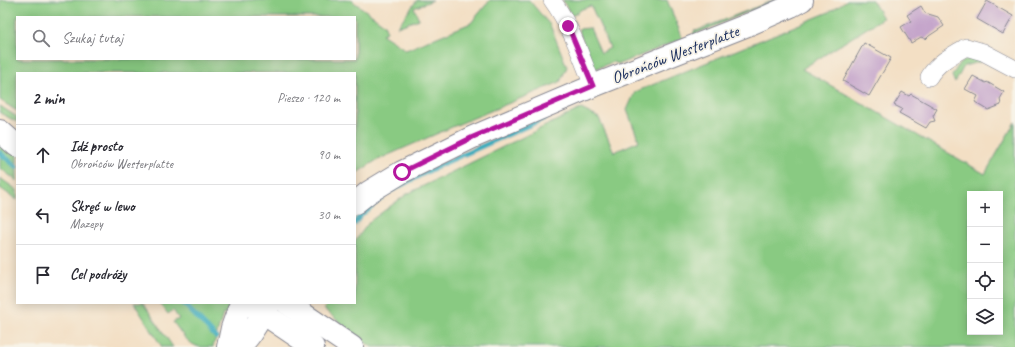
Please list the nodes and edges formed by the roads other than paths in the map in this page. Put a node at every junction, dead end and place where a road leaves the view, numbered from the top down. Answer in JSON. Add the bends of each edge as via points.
{"nodes":[{"id":1,"x":552,"y":0,"type":"edge"},
{"id":2,"x":802,"y":0,"type":"edge"},
{"id":3,"x":1015,"y":69,"type":"edge"},
{"id":4,"x":929,"y":77,"type":"dead end"},
{"id":5,"x":593,"y":86,"type":"junction"},
{"id":6,"x":0,"y":121,"type":"edge"},
{"id":7,"x":16,"y":129,"type":"edge"},
{"id":8,"x":0,"y":131,"type":"edge"},
{"id":9,"x":16,"y":145,"type":"edge"},
{"id":10,"x":356,"y":202,"type":"edge"},
{"id":11,"x":241,"y":304,"type":"edge"},
{"id":12,"x":288,"y":304,"type":"edge"},
{"id":13,"x":260,"y":306,"type":"edge"},
{"id":14,"x":228,"y":347,"type":"edge"},
{"id":15,"x":240,"y":347,"type":"edge"},
{"id":16,"x":313,"y":347,"type":"edge"},
{"id":17,"x":352,"y":347,"type":"edge"}],
"edges":[{"from":1,"to":5,"type":"street","via":[[568,26]]},
{"from":2,"to":5,"type":"street","name":"Obrońców Westerplatte","via":[[750,24]]},
{"from":3,"to":4,"type":"street","via":[[983,52],[966,47],[942,62]]},
{"from":5,"to":10,"type":"street","name":"Obrońców Westerplatte","via":[[473,137],[402,172]]},
{"from":6,"to":7,"type":"street"},
{"from":8,"to":9,"type":"street"},
{"from":11,"to":14,"type":"street"},
{"from":12,"to":17,"type":"street"},
{"from":13,"to":15,"type":"street","via":[[249,336]]},
{"from":13,"to":16,"type":"street"}]}
